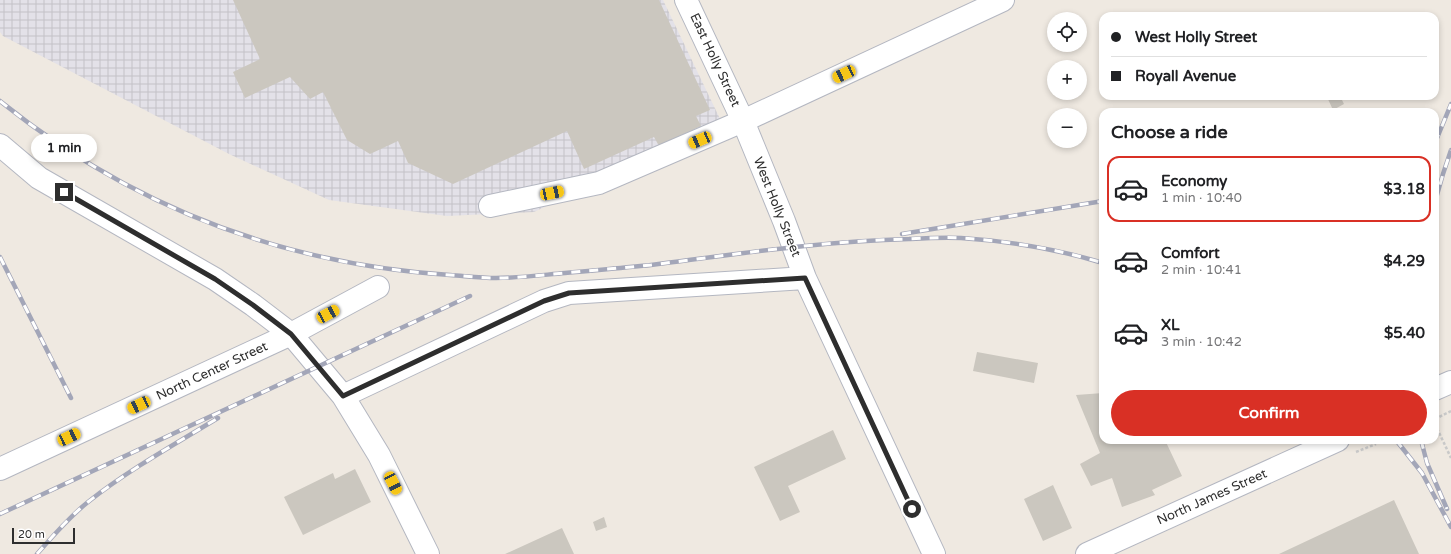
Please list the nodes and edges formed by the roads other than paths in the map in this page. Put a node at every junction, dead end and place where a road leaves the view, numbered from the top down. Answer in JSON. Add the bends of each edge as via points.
{"nodes":[{"id":1,"x":686,"y":0,"type":"edge"},
{"id":2,"x":1003,"y":0,"type":"edge"},
{"id":3,"x":743,"y":121,"type":"junction"},
{"id":4,"x":0,"y":145,"type":"edge"},
{"id":5,"x":490,"y":206,"type":"dead end"},
{"id":6,"x":805,"y":278,"type":"junction"},
{"id":7,"x":378,"y":287,"type":"dead end"},
{"id":8,"x":291,"y":334,"type":"junction"},
{"id":9,"x":1451,"y":382,"type":"edge"},
{"id":10,"x":1439,"y":387,"type":"edge"},
{"id":11,"x":336,"y":388,"type":"junction"},
{"id":12,"x":1329,"y":444,"type":"edge"},
{"id":13,"x":0,"y":469,"type":"edge"},
{"id":14,"x":428,"y":554,"type":"edge"},
{"id":15,"x":934,"y":554,"type":"edge"},
{"id":16,"x":1087,"y":554,"type":"edge"}],
"edges":[{"from":1,"to":3,"type":"street","name":"East Holly Street"},
{"from":2,"to":3,"type":"street"},
{"from":3,"to":5,"type":"street","via":[[599,183]]},
{"from":3,"to":6,"type":"street","name":"West Holly Street"},
{"from":4,"to":8,"type":"street","via":[[39,178],[215,279]]},
{"from":6,"to":11,"type":"street","via":[[569,293],[544,301]]},
{"from":6,"to":15,"type":"street","name":"West Holly Street"},
{"from":7,"to":8,"type":"street","name":"North Center Street"},
{"from":8,"to":11,"type":"street"},
{"from":8,"to":13,"type":"street","name":"North Center Street"},
{"from":9,"to":10,"type":"street"},
{"from":11,"to":14,"type":"street","via":[[379,455]]},
{"from":12,"to":16,"type":"street","name":"North James Street"}]}
